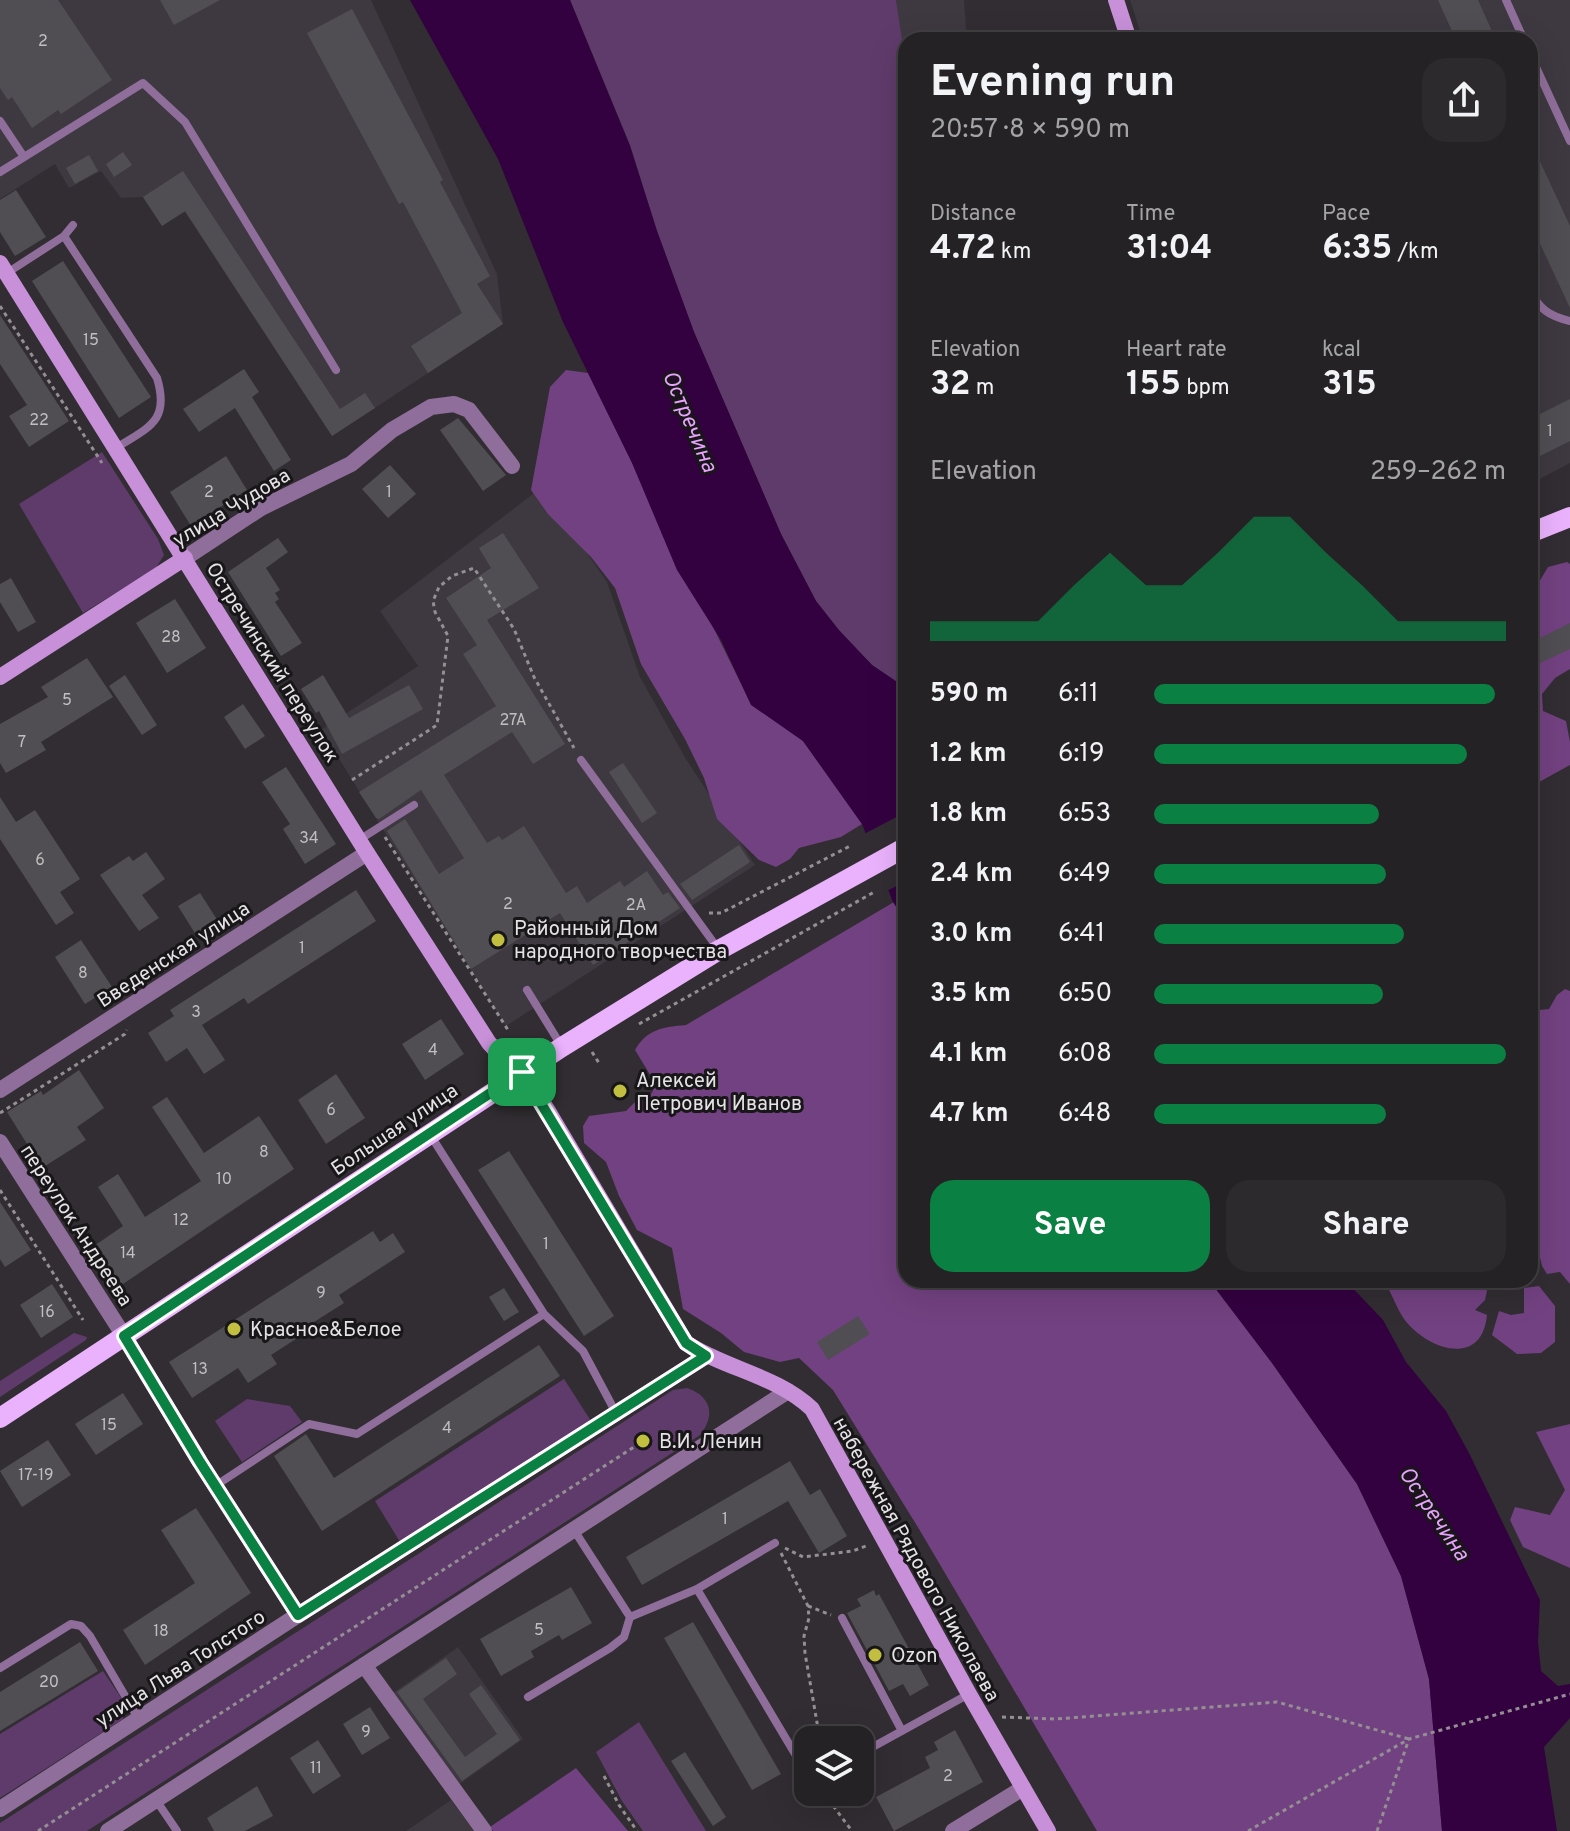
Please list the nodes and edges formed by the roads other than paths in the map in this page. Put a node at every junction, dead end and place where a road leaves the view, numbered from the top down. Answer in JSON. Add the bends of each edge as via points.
{"nodes":[{"id":1,"x":1116,"y":0,"type":"edge"},
{"id":2,"x":1506,"y":0,"type":"edge"},
{"id":3,"x":1126,"y":32,"type":"edge"},
{"id":4,"x":1520,"y":32,"type":"edge"},
{"id":5,"x":1538,"y":71,"type":"edge"},
{"id":6,"x":0,"y":121,"type":"edge"},
{"id":7,"x":1570,"y":141,"type":"edge"},
{"id":8,"x":24,"y":157,"type":"junction"},
{"id":9,"x":0,"y":172,"type":"edge"},
{"id":10,"x":73,"y":225,"type":"dead end"},
{"id":11,"x":64,"y":236,"type":"junction"},
{"id":12,"x":3,"y":268,"type":"edge"},
{"id":13,"x":1538,"y":307,"type":"edge"},
{"id":14,"x":1570,"y":321,"type":"edge"},
{"id":15,"x":336,"y":370,"type":"dead end"},
{"id":16,"x":116,"y":448,"type":"junction"},
{"id":17,"x":512,"y":466,"type":"dead end"},
{"id":18,"x":1570,"y":517,"type":"edge"},
{"id":19,"x":1538,"y":530,"type":"edge"},
{"id":20,"x":185,"y":558,"type":"junction"},
{"id":21,"x":0,"y":677,"type":"edge"},
{"id":22,"x":581,"y":760,"type":"road end"},
{"id":23,"x":414,"y":805,"type":"dead end"},
{"id":24,"x":363,"y":846,"type":"junction"},
{"id":25,"x":898,"y":851,"type":"edge"},
{"id":26,"x":719,"y":950,"type":"junction"},
{"id":27,"x":527,"y":990,"type":"dead end"},
{"id":28,"x":562,"y":1047,"type":"junction"},
{"id":29,"x":522,"y":1072,"type":"junction"},
{"id":30,"x":0,"y":1090,"type":"edge"},
{"id":31,"x":430,"y":1135,"type":"junction"},
{"id":32,"x":0,"y":1142,"type":"edge"},
{"id":33,"x":544,"y":1314,"type":"junction"},
{"id":34,"x":124,"y":1336,"type":"junction"},
{"id":35,"x":706,"y":1356,"type":"junction"},
{"id":36,"x":788,"y":1391,"type":"junction"},
{"id":37,"x":616,"y":1413,"type":"junction"},
{"id":38,"x":0,"y":1418,"type":"edge"},
{"id":39,"x":215,"y":1486,"type":"junction"},
{"id":40,"x":573,"y":1529,"type":"junction"},
{"id":41,"x":775,"y":1543,"type":"road end"},
{"id":42,"x":697,"y":1589,"type":"junction"},
{"id":43,"x":298,"y":1615,"type":"junction"},
{"id":44,"x":630,"y":1617,"type":"junction"},
{"id":45,"x":842,"y":1618,"type":"road end"},
{"id":46,"x":364,"y":1665,"type":"junction"},
{"id":47,"x":0,"y":1668,"type":"edge"},
{"id":48,"x":969,"y":1694,"type":"junction"},
{"id":49,"x":528,"y":1697,"type":"dead end"},
{"id":50,"x":139,"y":1719,"type":"junction"},
{"id":51,"x":902,"y":1731,"type":"junction"},
{"id":52,"x":874,"y":1746,"type":"edge"},
{"id":53,"x":794,"y":1752,"type":"edge"},
{"id":54,"x":1023,"y":1788,"type":"junction"},
{"id":55,"x":156,"y":1800,"type":"junction"},
{"id":56,"x":0,"y":1809,"type":"edge"},
{"id":57,"x":108,"y":1831,"type":"edge"},
{"id":58,"x":177,"y":1831,"type":"edge"},
{"id":59,"x":484,"y":1831,"type":"edge"},
{"id":60,"x":953,"y":1831,"type":"edge"},
{"id":61,"x":1048,"y":1831,"type":"edge"}],
"edges":[{"from":1,"to":3,"type":"street"},
{"from":2,"to":4,"type":"lane"},
{"from":5,"to":7,"type":"lane"},
{"from":6,"to":8,"type":"lane"},
{"from":8,"to":9,"type":"lane"},
{"from":8,"to":15,"type":"lane","via":[[143,83],[185,122]]},
{"from":10,"to":11,"type":"lane"},
{"from":11,"to":12,"type":"lane"},
{"from":11,"to":16,"type":"lane","via":[[157,378],[162,395],[161,414],[151,426]]},
{"from":12,"to":16,"type":"street","name":"Остречинский переулок"},
{"from":13,"to":14,"type":"lane"},
{"from":16,"to":20,"type":"street","name":"Остречинский переулок"},
{"from":17,"to":20,"type":"street","name":"улица Чудова","via":[[469,410],[454,404],[431,407],[351,464],[261,508]]},
{"from":18,"to":19,"type":"main road"},
{"from":20,"to":21,"type":"street","name":"улица Чудова"},
{"from":20,"to":24,"type":"street","name":"Остречинский переулок"},
{"from":22,"to":26,"type":"lane"},
{"from":23,"to":24,"type":"lane","via":[[379,827]]},
{"from":24,"to":29,"type":"street","name":"Остречинский переулок","via":[[489,1043]]},
{"from":24,"to":30,"type":"street","name":"Введенская улица"},
{"from":25,"to":26,"type":"main road","name":"Большая улица"},
{"from":26,"to":28,"type":"main road","name":"Большая улица"},
{"from":27,"to":28,"type":"lane"},
{"from":28,"to":29,"type":"main road","name":"Большая улица"},
{"from":29,"to":31,"type":"main road","name":"Большая улица"},
{"from":29,"to":35,"type":"street","name":"Остречинский переулок","via":[[686,1343]]},
{"from":31,"to":33,"type":"lane"},
{"from":31,"to":34,"type":"main road","name":"Большая улица"},
{"from":32,"to":34,"type":"street","name":"переулок Андреева"},
{"from":33,"to":37,"type":"lane","via":[[583,1351]]},
{"from":33,"to":39,"type":"lane","via":[[357,1434],[309,1424]]},
{"from":34,"to":38,"type":"main road","name":"Большая улица"},
{"from":34,"to":39,"type":"street","name":"переулок Андреева"},
{"from":35,"to":36,"type":"street","name":"набережная Рядового Николаева"},
{"from":35,"to":37,"type":"street","name":"улица Льва Толстого"},
{"from":36,"to":40,"type":"street"},
{"from":36,"to":48,"type":"street","name":"набережная Рядового Николаева","via":[[812,1409]]},
{"from":37,"to":43,"type":"street","name":"улица Льва Толстого"},
{"from":39,"to":43,"type":"street","name":"переулок Андреева"},
{"from":40,"to":44,"type":"lane"},
{"from":40,"to":46,"type":"street"},
{"from":41,"to":42,"type":"lane"},
{"from":42,"to":44,"type":"lane"},
{"from":42,"to":53,"type":"lane"},
{"from":43,"to":50,"type":"street","name":"улица Льва Толстого"},
{"from":44,"to":49,"type":"lane","via":[[624,1637],[610,1648]]},
{"from":45,"to":51,"type":"lane"},
{"from":46,"to":55,"type":"street"},
{"from":46,"to":59,"type":"street"},
{"from":47,"to":50,"type":"lane","via":[[71,1624],[81,1626]]},
{"from":48,"to":51,"type":"lane"},
{"from":48,"to":54,"type":"street","name":"набережная Рядового Николаева"},
{"from":50,"to":56,"type":"street","name":"улица Льва Толстого"},
{"from":51,"to":52,"type":"lane"},
{"from":54,"to":60,"type":"street"},
{"from":54,"to":61,"type":"street","name":"набережная Рядового Николаева"},
{"from":55,"to":57,"type":"street"},
{"from":55,"to":58,"type":"lane"}]}
